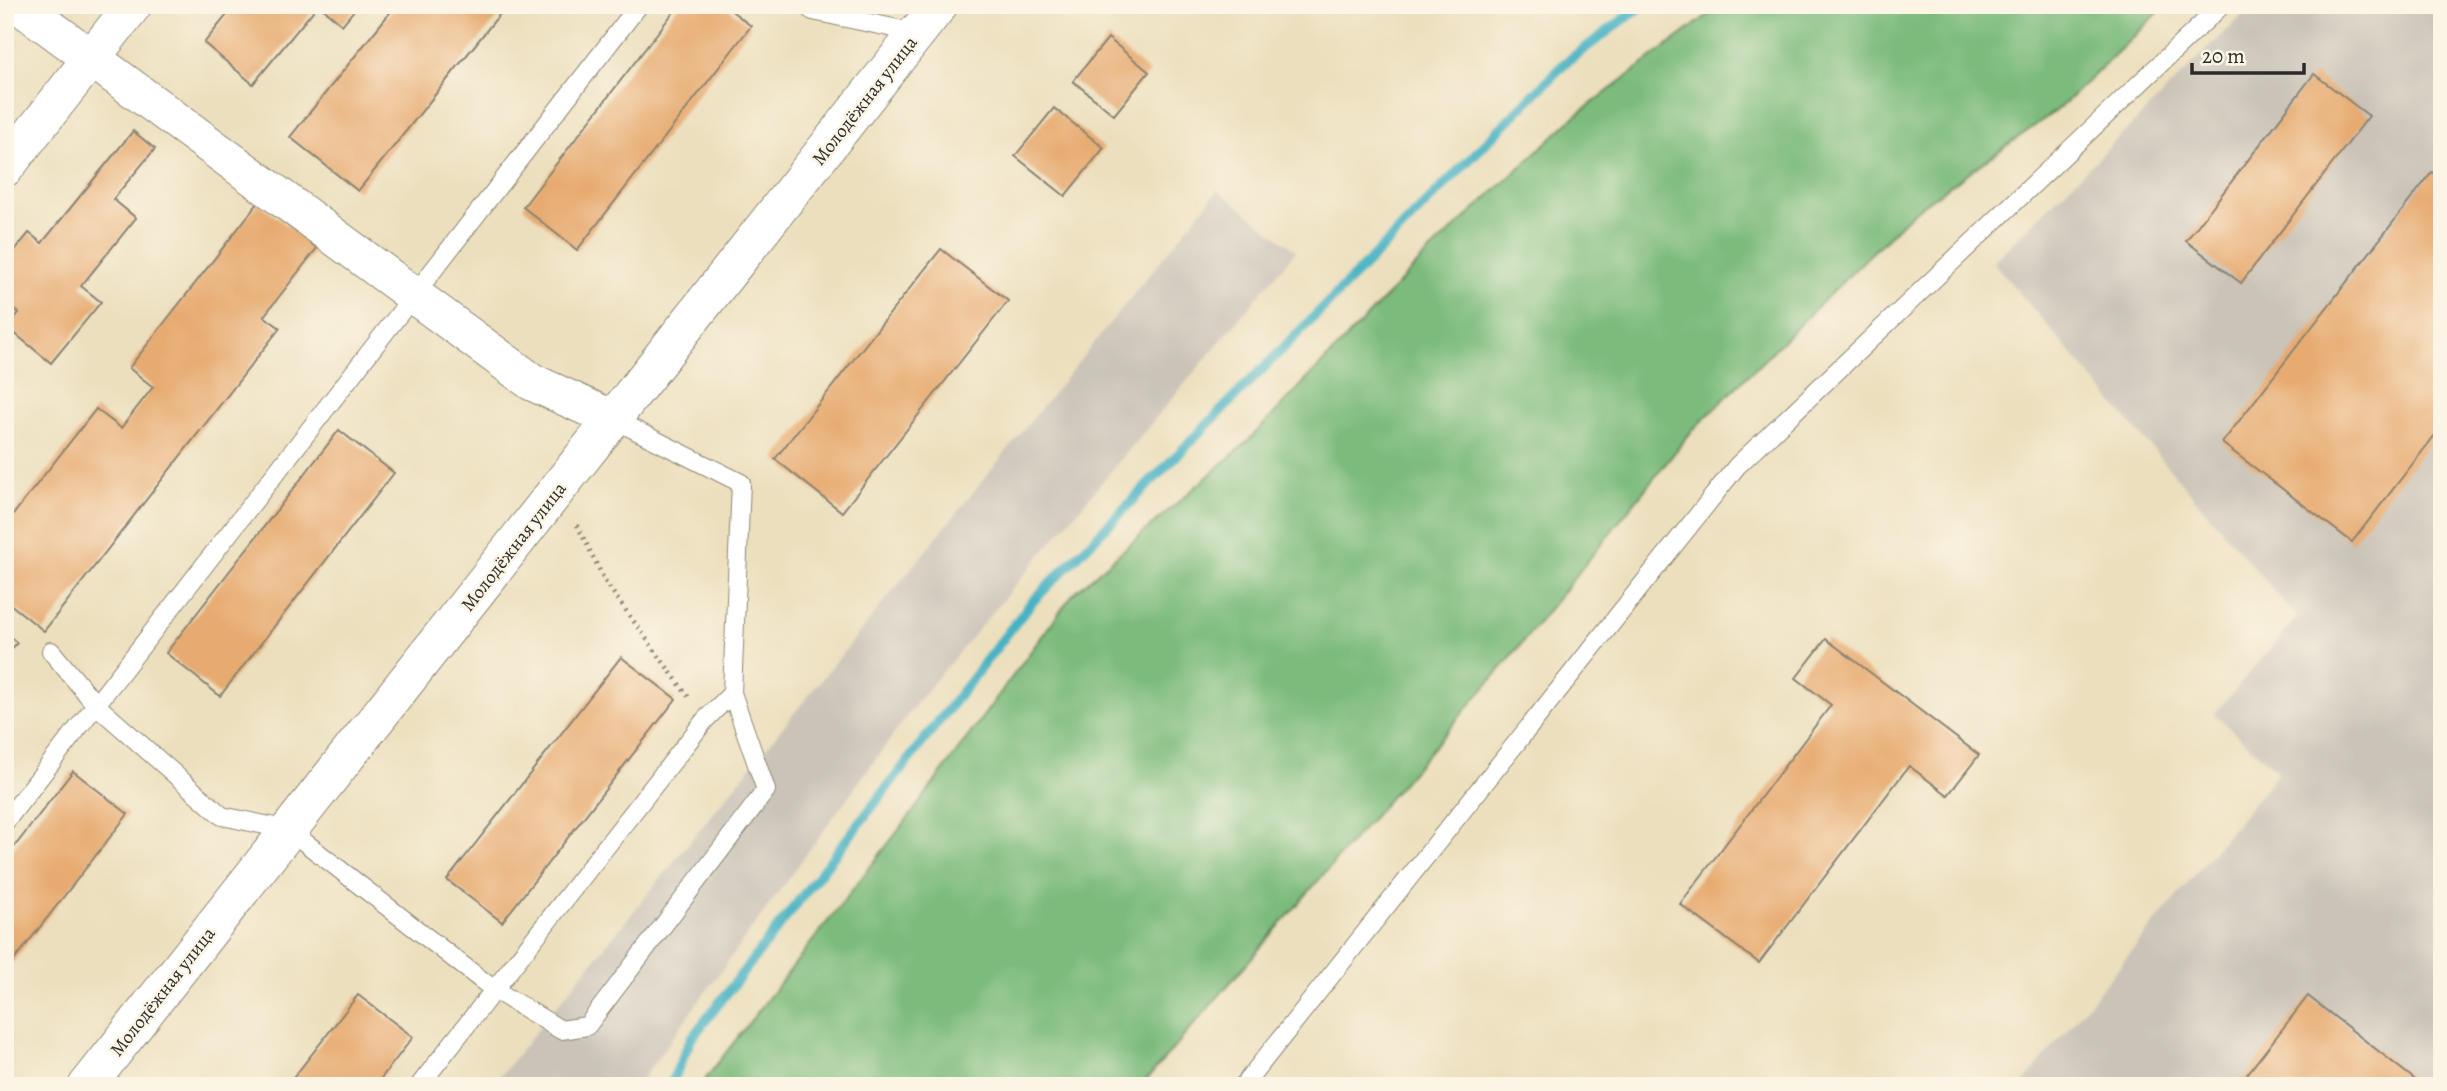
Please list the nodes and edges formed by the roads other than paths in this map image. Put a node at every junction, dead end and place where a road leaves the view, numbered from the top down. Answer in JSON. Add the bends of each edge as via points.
{"nodes":[{"id":1,"x":19,"y":5,"type":"edge"},
{"id":2,"x":133,"y":5,"type":"edge"},
{"id":3,"x":639,"y":5,"type":"edge"},
{"id":4,"x":804,"y":5,"type":"edge"},
{"id":5,"x":2222,"y":5,"type":"edge"},
{"id":6,"x":928,"y":19,"type":"edge"},
{"id":7,"x":93,"y":57,"type":"junction"},
{"id":8,"x":5,"y":168,"type":"edge"},
{"id":9,"x":414,"y":296,"type":"junction"},
{"id":10,"x":613,"y":419,"type":"junction"},
{"id":11,"x":51,"y":651,"type":"dead end"},
{"id":12,"x":732,"y":693,"type":"junction"},
{"id":13,"x":96,"y":705,"type":"junction"},
{"id":14,"x":5,"y":822,"type":"edge"},
{"id":15,"x":289,"y":830,"type":"junction"},
{"id":16,"x":493,"y":989,"type":"junction"},
{"id":17,"x":87,"y":1086,"type":"edge"},
{"id":18,"x":419,"y":1086,"type":"edge"},
{"id":19,"x":1243,"y":1086,"type":"edge"}],
"edges":[{"from":1,"to":7,"type":"street"},
{"from":2,"to":7,"type":"street"},
{"from":3,"to":9,"type":"lane"},
{"from":4,"to":6,"type":"lane","via":[[813,11]]},
{"from":5,"to":19,"type":"lane","via":[[1737,466]]},
{"from":6,"to":10,"type":"street","name":"Молодёжная улица"},
{"from":7,"to":8,"type":"street"},
{"from":7,"to":9,"type":"street"},
{"from":9,"to":10,"type":"street","via":[[531,383]]},
{"from":9,"to":13,"type":"lane"},
{"from":10,"to":12,"type":"lane","via":[[741,483]]},
{"from":10,"to":15,"type":"street","name":"Молодёжная улица"},
{"from":11,"to":13,"type":"lane"},
{"from":12,"to":16,"type":"lane","via":[[705,719]]},
{"from":12,"to":16,"type":"lane","via":[[766,790],[587,1026],[561,1030]]},
{"from":13,"to":14,"type":"lane"},
{"from":13,"to":15,"type":"lane","via":[[222,816]]},
{"from":15,"to":16,"type":"lane"},
{"from":15,"to":17,"type":"street","name":"Молодёжная улица"},
{"from":16,"to":18,"type":"lane"}]}
